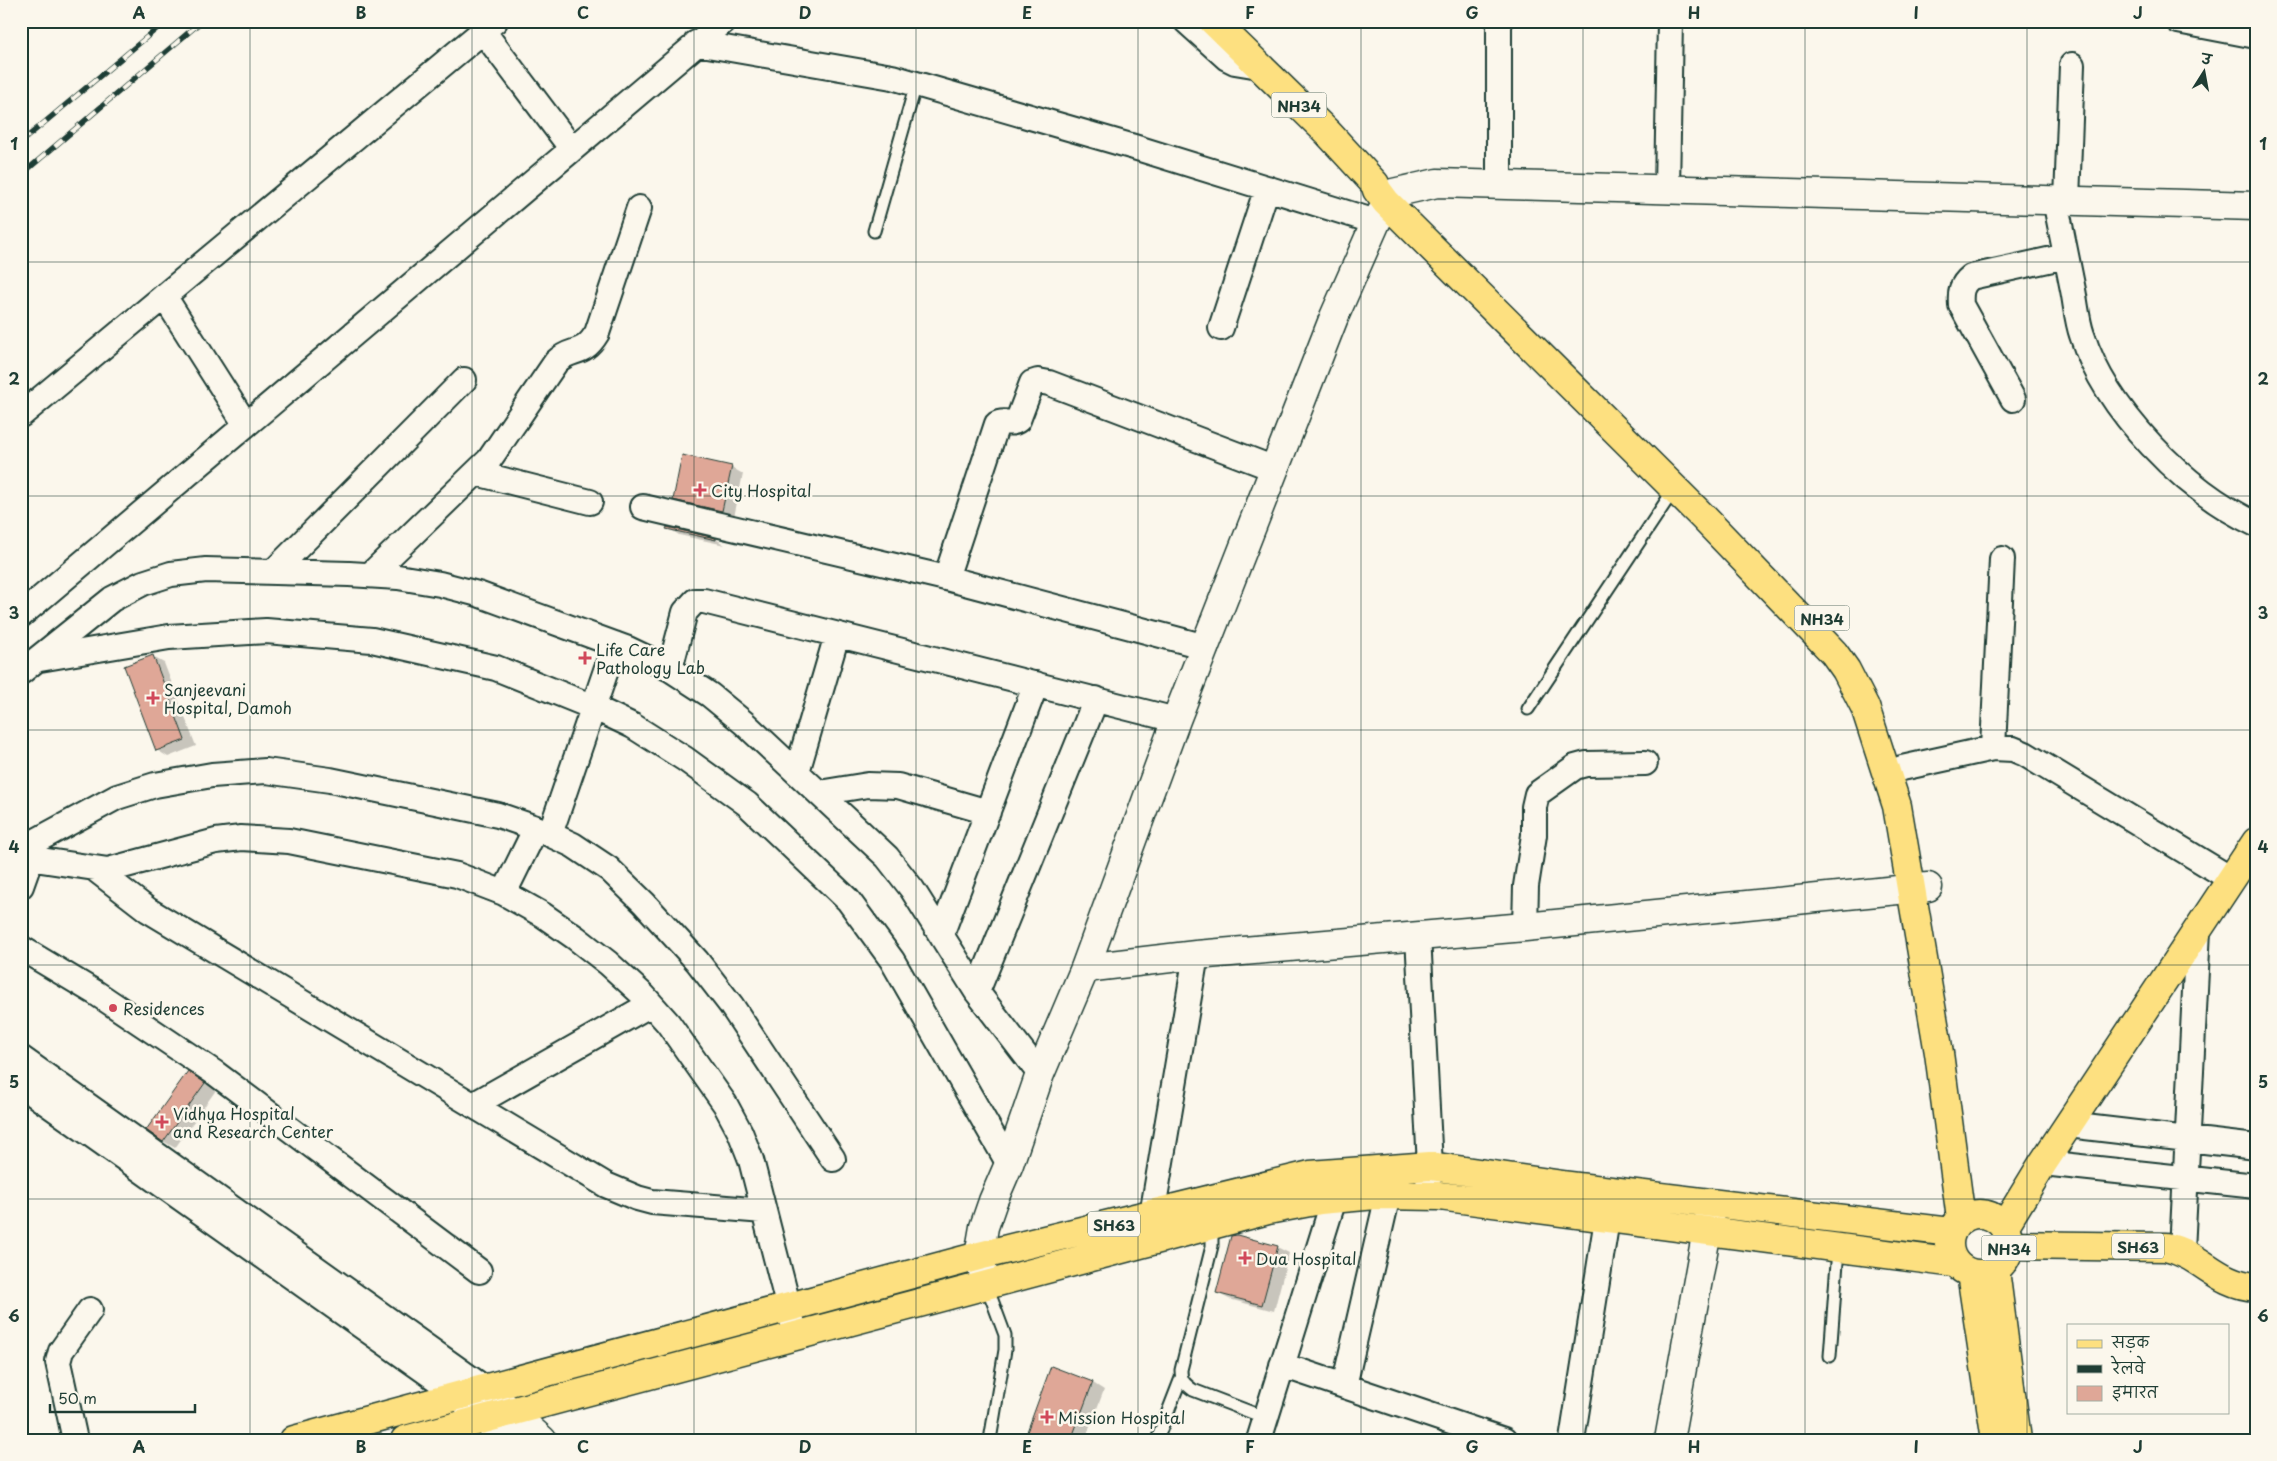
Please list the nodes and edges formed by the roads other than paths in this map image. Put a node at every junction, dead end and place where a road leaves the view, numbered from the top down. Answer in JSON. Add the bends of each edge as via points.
{"nodes":[{"id":1,"x":724,"y":21,"type":"edge"},
{"id":2,"x":1186,"y":21,"type":"edge"},
{"id":3,"x":1499,"y":21,"type":"edge"},
{"id":4,"x":1670,"y":21,"type":"edge"},
{"id":5,"x":2187,"y":22,"type":"edge"},
{"id":6,"x":1222,"y":24,"type":"edge"},
{"id":7,"x":489,"y":26,"type":"edge"},
{"id":8,"x":2256,"y":36,"type":"edge"},
{"id":9,"x":696,"y":43,"type":"junction"},
{"id":10,"x":2072,"y":65,"type":"dead end"},
{"id":11,"x":1259,"y":66,"type":"junction"},
{"id":12,"x":916,"y":84,"type":"junction"},
{"id":13,"x":572,"y":148,"type":"junction"},
{"id":14,"x":1499,"y":184,"type":"junction"},
{"id":15,"x":1267,"y":188,"type":"junction"},
{"id":16,"x":1667,"y":189,"type":"junction"},
{"id":17,"x":1382,"y":200,"type":"junction"},
{"id":18,"x":2061,"y":200,"type":"junction"},
{"id":19,"x":2256,"y":206,"type":"edge"},
{"id":20,"x":639,"y":208,"type":"dead end"},
{"id":21,"x":874,"y":231,"type":"dead end"},
{"id":22,"x":2066,"y":256,"type":"junction"},
{"id":23,"x":164,"y":296,"type":"junction"},
{"id":24,"x":1221,"y":328,"type":"dead end"},
{"id":25,"x":464,"y":380,"type":"dead end"},
{"id":26,"x":2013,"y":399,"type":"dead end"},
{"id":27,"x":21,"y":415,"type":"edge"},
{"id":28,"x":246,"y":425,"type":"junction"},
{"id":29,"x":1275,"y":469,"type":"junction"},
{"id":30,"x":476,"y":473,"type":"junction"},
{"id":31,"x":1677,"y":483,"type":"junction"},
{"id":32,"x":590,"y":502,"type":"dead end"},
{"id":33,"x":643,"y":507,"type":"dead end"},
{"id":34,"x":2256,"y":524,"type":"edge"},
{"id":35,"x":2002,"y":559,"type":"dead end"},
{"id":36,"x":273,"y":572,"type":"junction"},
{"id":37,"x":370,"y":575,"type":"junction"},
{"id":38,"x":946,"y":578,"type":"junction"},
{"id":39,"x":21,"y":615,"type":"edge"},
{"id":40,"x":837,"y":634,"type":"junction"},
{"id":41,"x":615,"y":644,"type":"junction"},
{"id":42,"x":1206,"y":647,"type":"junction"},
{"id":43,"x":29,"y":666,"type":"edge"},
{"id":44,"x":670,"y":669,"type":"junction"},
{"id":45,"x":1036,"y":684,"type":"junction"},
{"id":46,"x":1096,"y":699,"type":"junction"},
{"id":47,"x":593,"y":707,"type":"junction"},
{"id":48,"x":1528,"y":709,"type":"dead end"},
{"id":49,"x":1176,"y":720,"type":"junction"},
{"id":50,"x":1993,"y":748,"type":"junction"},
{"id":51,"x":1645,"y":762,"type":"dead end"},
{"id":52,"x":1902,"y":768,"type":"junction"},
{"id":53,"x":797,"y":772,"type":"junction"},
{"id":54,"x":819,"y":793,"type":"junction"},
{"id":55,"x":988,"y":812,"type":"junction"},
{"id":56,"x":543,"y":831,"type":"junction"},
{"id":57,"x":2256,"y":842,"type":"edge"},
{"id":58,"x":24,"y":854,"type":"edge"},
{"id":59,"x":95,"y":869,"type":"junction"},
{"id":60,"x":2231,"y":879,"type":"junction"},
{"id":61,"x":21,"y":886,"type":"edge"},
{"id":62,"x":1920,"y":887,"type":"junction"},
{"id":63,"x":504,"y":893,"type":"junction"},
{"id":64,"x":1525,"y":927,"type":"junction"},
{"id":65,"x":2198,"y":930,"type":"junction"},
{"id":66,"x":941,"y":935,"type":"junction"},
{"id":67,"x":1418,"y":936,"type":"junction"},
{"id":68,"x":21,"y":948,"type":"edge"},
{"id":69,"x":1196,"y":956,"type":"junction"},
{"id":70,"x":1085,"y":968,"type":"junction"},
{"id":71,"x":977,"y":992,"type":"junction"},
{"id":72,"x":651,"y":1004,"type":"junction"},
{"id":73,"x":23,"y":1064,"type":"edge"},
{"id":74,"x":1040,"y":1074,"type":"junction"},
{"id":75,"x":21,"y":1085,"type":"edge"},
{"id":76,"x":473,"y":1105,"type":"junction"},
{"id":77,"x":2068,"y":1125,"type":"junction"},
{"id":78,"x":2188,"y":1140,"type":"junction"},
{"id":79,"x":121,"y":1143,"type":"junction"},
{"id":80,"x":2256,"y":1147,"type":"edge"},
{"id":81,"x":833,"y":1159,"type":"dead end"},
{"id":82,"x":2043,"y":1163,"type":"junction"},
{"id":83,"x":1010,"y":1164,"type":"junction"},
{"id":84,"x":1430,"y":1166,"type":"junction"},
{"id":85,"x":2186,"y":1179,"type":"junction"},
{"id":86,"x":1563,"y":1185,"type":"junction"},
{"id":87,"x":1334,"y":1186,"type":"junction"},
{"id":88,"x":2256,"y":1186,"type":"edge"},
{"id":89,"x":1388,"y":1195,"type":"junction"},
{"id":90,"x":1427,"y":1196,"type":"junction"},
{"id":91,"x":1712,"y":1202,"type":"junction"},
{"id":92,"x":764,"y":1211,"type":"junction"},
{"id":93,"x":1208,"y":1212,"type":"junction"},
{"id":94,"x":1560,"y":1212,"type":"junction"},
{"id":95,"x":1607,"y":1218,"type":"junction"},
{"id":96,"x":1963,"y":1222,"type":"junction"},
{"id":97,"x":1154,"y":1227,"type":"junction"},
{"id":98,"x":1706,"y":1232,"type":"junction"},
{"id":99,"x":2007,"y":1236,"type":"junction"},
{"id":100,"x":1838,"y":1249,"type":"junction"},
{"id":101,"x":2182,"y":1251,"type":"junction"},
{"id":102,"x":979,"y":1256,"type":"junction"},
{"id":103,"x":1974,"y":1269,"type":"junction"},
{"id":104,"x":479,"y":1271,"type":"dead end"},
{"id":105,"x":986,"y":1284,"type":"junction"},
{"id":106,"x":2256,"y":1287,"type":"edge"},
{"id":107,"x":788,"y":1308,"type":"junction"},
{"id":108,"x":90,"y":1310,"type":"dead end"},
{"id":109,"x":796,"y":1336,"type":"junction"},
{"id":110,"x":1830,"y":1356,"type":"dead end"},
{"id":111,"x":1282,"y":1365,"type":"junction"},
{"id":112,"x":1181,"y":1378,"type":"junction"},
{"id":113,"x":1344,"y":1386,"type":"junction"},
{"id":114,"x":472,"y":1392,"type":"junction"},
{"id":115,"x":499,"y":1429,"type":"edge"},
{"id":116,"x":1263,"y":1429,"type":"edge"},
{"id":117,"x":338,"y":1434,"type":"edge"},
{"id":118,"x":76,"y":1440,"type":"edge"},
{"id":119,"x":294,"y":1440,"type":"edge"},
{"id":120,"x":405,"y":1440,"type":"edge"},
{"id":121,"x":542,"y":1440,"type":"edge"},
{"id":122,"x":990,"y":1440,"type":"edge"},
{"id":123,"x":1157,"y":1440,"type":"edge"},
{"id":124,"x":1504,"y":1440,"type":"edge"},
{"id":125,"x":1572,"y":1440,"type":"edge"},
{"id":126,"x":1669,"y":1440,"type":"edge"},
{"id":127,"x":1996,"y":1440,"type":"edge"},
{"id":128,"x":2017,"y":1440,"type":"edge"}],
"edges":[{"from":1,"to":9,"type":"street"},
{"from":2,"to":11,"type":"street","via":[[1227,58]]},
{"from":3,"to":14,"type":"street"},
{"from":4,"to":16,"type":"street"},
{"from":5,"to":8,"type":"street"},
{"from":6,"to":11,"type":"main road","number":"NH34"},
{"from":7,"to":13,"type":"street"},
{"from":7,"to":23,"type":"street"},
{"from":9,"to":12,"type":"street","via":[[877,73]]},
{"from":9,"to":13,"type":"street"},
{"from":10,"to":18,"type":"street"},
{"from":11,"to":17,"type":"main road","number":"NH34","via":[[1328,133]]},
{"from":12,"to":15,"type":"street"},
{"from":12,"to":21,"type":"lane"},
{"from":13,"to":28,"type":"street"},
{"from":14,"to":16,"type":"street"},
{"from":14,"to":17,"type":"street","via":[[1437,183]]},
{"from":15,"to":17,"type":"street"},
{"from":15,"to":24,"type":"street"},
{"from":16,"to":18,"type":"street"},
{"from":17,"to":29,"type":"street"},
{"from":17,"to":31,"type":"main road","number":"NH34"},
{"from":18,"to":19,"type":"street"},
{"from":18,"to":22,"type":"street"},
{"from":20,"to":30,"type":"street","via":[[597,333],[590,344],[556,362],[496,452]]},
{"from":22,"to":26,"type":"street","via":[[1971,277],[1963,284],[1961,305]]},
{"from":22,"to":34,"type":"street","via":[[2081,334],[2098,376],[2128,419],[2170,464],[2214,500]]},
{"from":23,"to":27,"type":"street"},
{"from":23,"to":28,"type":"street"},
{"from":25,"to":36,"type":"street"},
{"from":28,"to":39,"type":"street"},
{"from":29,"to":38,"type":"street","via":[[1038,381],[1032,384],[1018,420],[997,424]]},
{"from":29,"to":42,"type":"street"},
{"from":30,"to":32,"type":"street"},
{"from":30,"to":37,"type":"street"},
{"from":31,"to":48,"type":"lane"},
{"from":31,"to":52,"type":"main road","number":"NH34","via":[[1860,658],[1872,677]]},
{"from":31,"to":62,"type":"main road","number":"NH34","via":[[1703,517],[1834,653],[1846,670],[1865,707],[1887,771]]},
{"from":33,"to":38,"type":"street"},
{"from":35,"to":50,"type":"street"},
{"from":36,"to":37,"type":"street"},
{"from":36,"to":43,"type":"street","via":[[206,570],[171,574],[143,583],[112,599]]},
{"from":37,"to":41,"type":"street","via":[[440,584],[478,594]]},
{"from":38,"to":42,"type":"street"},
{"from":40,"to":44,"type":"street","via":[[695,601],[684,612]]},
{"from":40,"to":45,"type":"street"},
{"from":40,"to":53,"type":"street"},
{"from":41,"to":44,"type":"street"},
{"from":41,"to":47,"type":"street"},
{"from":42,"to":49,"type":"street"},
{"from":43,"to":47,"type":"street","via":[[169,637],[266,631],[372,640],[496,668]]},
{"from":44,"to":53,"type":"street","via":[[710,695]]},
{"from":45,"to":46,"type":"street"},
{"from":45,"to":55,"type":"street"},
{"from":46,"to":49,"type":"street"},
{"from":46,"to":71,"type":"street"},
{"from":47,"to":56,"type":"street"},
{"from":47,"to":83,"type":"street","via":[[633,726],[747,804],[848,900],[892,960]]},
{"from":49,"to":70,"type":"street"},
{"from":50,"to":52,"type":"street"},
{"from":50,"to":60,"type":"street","via":[[2013,749],[2025,754]]},
{"from":51,"to":64,"type":"street","via":[[1575,767],[1537,794],[1526,886]]},
{"from":52,"to":62,"type":"main road","number":"NH34","via":[[1912,803]]},
{"from":53,"to":54,"type":"street"},
{"from":54,"to":55,"type":"street","via":[[883,784]]},
{"from":54,"to":66,"type":"street","via":[[887,857]]},
{"from":55,"to":66,"type":"street"},
{"from":56,"to":58,"type":"street","via":[[489,813],[330,780],[266,771],[155,785],[117,797]]},
{"from":56,"to":63,"type":"street"},
{"from":56,"to":81,"type":"street","via":[[573,845],[609,869],[697,961],[731,1004]]},
{"from":57,"to":60,"type":"main road"},
{"from":58,"to":59,"type":"street"},
{"from":58,"to":61,"type":"street"},
{"from":59,"to":63,"type":"street","via":[[121,868],[216,841],[264,838],[457,875]]},
{"from":59,"to":76,"type":"street","via":[[148,910]]},
{"from":60,"to":65,"type":"main road"},
{"from":62,"to":64,"type":"street"},
{"from":62,"to":96,"type":"main road","number":"NH34","via":[[1957,1049]]},
{"from":63,"to":72,"type":"street","via":[[576,938]]},
{"from":64,"to":67,"type":"street"},
{"from":65,"to":77,"type":"main road"},
{"from":65,"to":78,"type":"street"},
{"from":66,"to":71,"type":"street"},
{"from":67,"to":69,"type":"street"},
{"from":67,"to":84,"type":"street"},
{"from":68,"to":104,"type":"street","via":[[96,993],[215,1073]]},
{"from":69,"to":70,"type":"street"},
{"from":69,"to":97,"type":"street"},
{"from":70,"to":74,"type":"street"},
{"from":71,"to":74,"type":"street"},
{"from":72,"to":76,"type":"street"},
{"from":72,"to":92,"type":"street","via":[[668,1022],[725,1104],[751,1160]]},
{"from":73,"to":79,"type":"street"},
{"from":74,"to":83,"type":"street"},
{"from":75,"to":79,"type":"street"},
{"from":76,"to":92,"type":"street","via":[[606,1184],[637,1198]]},
{"from":77,"to":78,"type":"street"},
{"from":77,"to":82,"type":"main road"},
{"from":78,"to":80,"type":"street"},
{"from":78,"to":85,"type":"street"},
{"from":79,"to":114,"type":"street"},
{"from":82,"to":85,"type":"street"},
{"from":82,"to":99,"type":"main road"},
{"from":83,"to":102,"type":"street","via":[[984,1227]]},
{"from":84,"to":86,"type":"main road","number":"SH63"},
{"from":84,"to":87,"type":"main road","number":"SH63"},
{"from":84,"to":90,"type":"street"},
{"from":85,"to":88,"type":"street"},
{"from":85,"to":101,"type":"street"},
{"from":86,"to":91,"type":"main road","number":"SH63"},
{"from":86,"to":94,"type":"main road"},
{"from":87,"to":89,"type":"main road","number":"SH63"},
{"from":87,"to":93,"type":"main road","number":"SH63","via":[[1285,1180]]},
{"from":87,"to":111,"type":"street"},
{"from":89,"to":90,"type":"main road","number":"SH63"},
{"from":89,"to":113,"type":"street"},
{"from":90,"to":94,"type":"main road","number":"SH63"},
{"from":91,"to":96,"type":"main road","number":"SH63"},
{"from":91,"to":98,"type":"street"},
{"from":92,"to":107,"type":"street"},
{"from":93,"to":97,"type":"main road","number":"SH63"},
{"from":93,"to":112,"type":"lane","via":[[1212,1246]]},
{"from":94,"to":95,"type":"main road","number":"SH63"},
{"from":95,"to":98,"type":"main road","number":"SH63"},
{"from":95,"to":125,"type":"street"},
{"from":96,"to":99,"type":"main road","number":"NH34","via":[[1997,1220]]},
{"from":96,"to":103,"type":"main road","number":"NH34","via":[[1948,1248]]},
{"from":97,"to":102,"type":"main road","number":"SH63"},
{"from":97,"to":105,"type":"main road","number":"SH63"},
{"from":98,"to":100,"type":"main road","number":"SH63"},
{"from":98,"to":126,"type":"street"},
{"from":99,"to":101,"type":"main road","number":"SH63","via":[[2154,1246]]},
{"from":99,"to":103,"type":"main road","number":"NH34","via":[[2002,1264]]},
{"from":100,"to":103,"type":"main road","number":"SH63"},
{"from":100,"to":110,"type":"lane"},
{"from":101,"to":106,"type":"main road","number":"SH63","via":[[2222,1278]]},
{"from":102,"to":105,"type":"street"},
{"from":102,"to":107,"type":"main road","number":"SH63"},
{"from":103,"to":127,"type":"main road","number":"NH34"},
{"from":103,"to":128,"type":"main road","number":"NH34"},
{"from":105,"to":109,"type":"main road","number":"SH63"},
{"from":105,"to":122,"type":"lane","via":[[1005,1335]]},
{"from":107,"to":109,"type":"street"},
{"from":107,"to":114,"type":"main road","number":"SH63"},
{"from":108,"to":118,"type":"street","via":[[58,1362]]},
{"from":109,"to":115,"type":"main road","number":"SH63"},
{"from":111,"to":113,"type":"street"},
{"from":111,"to":116,"type":"street"},
{"from":112,"to":116,"type":"lane","via":[[1193,1390]]},
{"from":112,"to":123,"type":"lane"},
{"from":113,"to":124,"type":"street"},
{"from":114,"to":115,"type":"street"},
{"from":114,"to":117,"type":"main road","number":"SH63"},
{"from":115,"to":120,"type":"main road","number":"SH63"},
{"from":115,"to":121,"type":"street"},
{"from":117,"to":119,"type":"main road","number":"SH63"}]}
